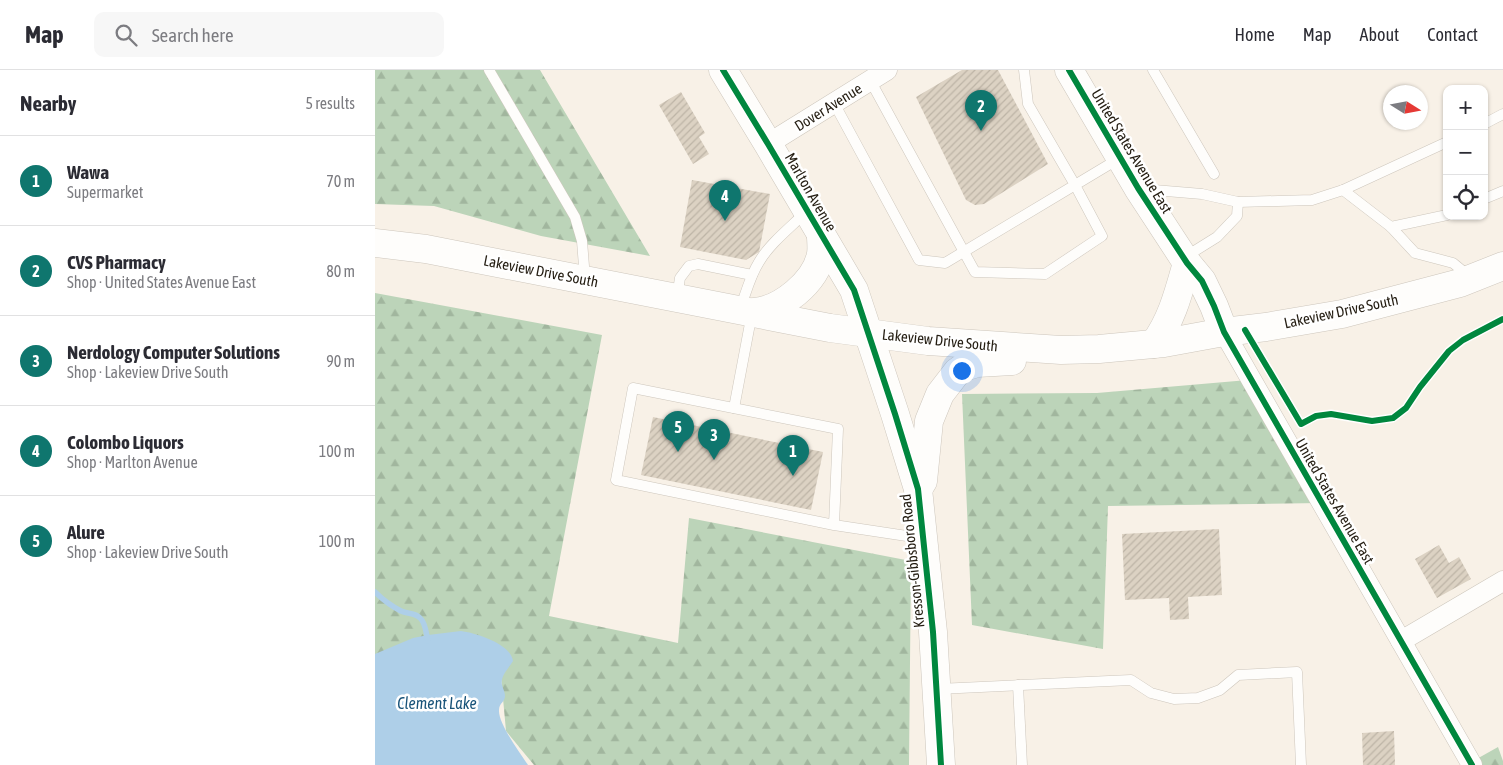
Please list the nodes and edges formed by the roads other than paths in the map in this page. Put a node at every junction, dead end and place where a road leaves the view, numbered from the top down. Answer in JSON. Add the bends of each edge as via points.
{"nodes":[{"id":1,"x":489,"y":70,"type":"edge"},
{"id":2,"x":723,"y":70,"type":"edge"},
{"id":3,"x":1024,"y":70,"type":"edge"},
{"id":4,"x":1069,"y":70,"type":"edge"},
{"id":5,"x":1153,"y":70,"type":"edge"},
{"id":6,"x":878,"y":75,"type":"edge"},
{"id":7,"x":834,"y":103,"type":"junction"},
{"id":8,"x":1503,"y":114,"type":"edge"},
{"id":9,"x":1488,"y":122,"type":"edge"},
{"id":10,"x":769,"y":144,"type":"junction"},
{"id":11,"x":1443,"y":144,"type":"edge"},
{"id":12,"x":1121,"y":158,"type":"junction"},
{"id":13,"x":1214,"y":174,"type":"dead end"},
{"id":14,"x":1075,"y":185,"type":"junction"},
{"id":15,"x":1138,"y":188,"type":"junction"},
{"id":16,"x":1343,"y":190,"type":"junction"},
{"id":17,"x":1503,"y":191,"type":"edge"},
{"id":18,"x":1488,"y":197,"type":"edge"},
{"id":19,"x":1238,"y":202,"type":"junction"},
{"id":20,"x":807,"y":211,"type":"junction"},
{"id":21,"x":1443,"y":217,"type":"edge"},
{"id":22,"x":1391,"y":227,"type":"junction"},
{"id":23,"x":821,"y":234,"type":"junction"},
{"id":24,"x":375,"y":242,"type":"edge"},
{"id":25,"x":963,"y":251,"type":"junction"},
{"id":26,"x":1186,"y":260,"type":"junction"},
{"id":27,"x":1503,"y":266,"type":"edge"},
{"id":28,"x":752,"y":275,"type":"junction"},
{"id":29,"x":1471,"y":278,"type":"junction"},
{"id":30,"x":585,"y":280,"type":"junction"},
{"id":31,"x":677,"y":298,"type":"junction"},
{"id":32,"x":746,"y":311,"type":"junction"},
{"id":33,"x":867,"y":332,"type":"junction"},
{"id":34,"x":1224,"y":332,"type":"junction"},
{"id":35,"x":1154,"y":344,"type":"junction"},
{"id":36,"x":1061,"y":350,"type":"junction"},
{"id":37,"x":734,"y":408,"type":"junction"},
{"id":38,"x":918,"y":489,"type":"junction"},
{"id":39,"x":834,"y":525,"type":"junction"},
{"id":40,"x":923,"y":538,"type":"junction"},
{"id":41,"x":1503,"y":581,"type":"edge"},
{"id":42,"x":1401,"y":641,"type":"junction"},
{"id":43,"x":1018,"y":685,"type":"junction"},
{"id":44,"x":937,"y":689,"type":"junction"},
{"id":45,"x":941,"y":765,"type":"edge"},
{"id":46,"x":1022,"y":765,"type":"edge"},
{"id":47,"x":1301,"y":765,"type":"edge"},
{"id":48,"x":1472,"y":765,"type":"edge"}],
"edges":[{"from":1,"to":30,"type":"lane","via":[[575,216],[582,241]]},
{"from":2,"to":10,"type":"main road","name":"Marlton Avenue"},
{"from":3,"to":14,"type":"lane","via":[[1028,104]]},
{"from":4,"to":12,"type":"main road","name":"United States Avenue East"},
{"from":5,"to":13,"type":"lane"},
{"from":6,"to":7,"type":"street","name":"Dover Avenue"},
{"from":6,"to":25,"type":"lane"},
{"from":7,"to":10,"type":"street","name":"Dover Avenue"},
{"from":7,"to":25,"type":"lane","via":[[919,260],[945,262]]},
{"from":8,"to":9,"type":"lane"},
{"from":10,"to":20,"type":"main road","name":"Marlton Avenue"},
{"from":11,"to":16,"type":"lane"},
{"from":12,"to":14,"type":"lane"},
{"from":12,"to":15,"type":"main road","name":"United States Avenue East"},
{"from":14,"to":25,"type":"lane"},
{"from":14,"to":25,"type":"lane","via":[[1102,236],[1045,274],[975,272]]},
{"from":15,"to":19,"type":"lane","via":[[1202,194]]},
{"from":15,"to":26,"type":"main road","name":"United States Avenue East"},
{"from":16,"to":19,"type":"lane","via":[[1312,200]]},
{"from":16,"to":22,"type":"lane"},
{"from":17,"to":18,"type":"lane"},
{"from":19,"to":26,"type":"lane","via":[[1237,216],[1217,237]]},
{"from":20,"to":23,"type":"main road","name":"Marlton Avenue"},
{"from":20,"to":28,"type":"lane","via":[[764,254]]},
{"from":21,"to":22,"type":"lane"},
{"from":22,"to":29,"type":"lane","via":[[1415,253],[1453,263]]},
{"from":23,"to":32,"type":"main road","via":[[821,256],[811,277],[787,300],[765,311]]},
{"from":23,"to":33,"type":"main road","name":"Marlton Avenue","via":[[854,290]]},
{"from":24,"to":30,"type":"main road","name":"Lakeview Drive South"},
{"from":26,"to":34,"type":"main road","name":"United States Avenue East","via":[[1202,281]]},
{"from":26,"to":35,"type":"main road","via":[[1177,299],[1164,331]]},
{"from":27,"to":29,"type":"main road","name":"Lakeview Drive South"},
{"from":28,"to":31,"type":"lane","via":[[699,264],[689,266],[680,278]]},
{"from":28,"to":32,"type":"lane"},
{"from":29,"to":34,"type":"main road","name":"Lakeview Drive South","via":[[1356,310]]},
{"from":30,"to":31,"type":"main road","name":"Lakeview Drive South"},
{"from":31,"to":32,"type":"main road","name":"Lakeview Drive South"},
{"from":32,"to":33,"type":"main road","name":"Lakeview Drive South"},
{"from":32,"to":37,"type":"lane"},
{"from":33,"to":36,"type":"main road","name":"Lakeview Drive South","via":[[928,341]]},
{"from":33,"to":38,"type":"main road","name":"Kresson-Gibbsboro Road"},
{"from":34,"to":35,"type":"main road","name":"Lakeview Drive South"},
{"from":34,"to":42,"type":"street","name":"United States Avenue East"},
{"from":35,"to":36,"type":"main road","name":"Lakeview Drive South"},
{"from":36,"to":38,"type":"main road","via":[[1032,360],[977,363],[957,372],[940,394],[929,421],[923,480]]},
{"from":37,"to":39,"type":"lane","via":[[838,429]]},
{"from":37,"to":39,"type":"lane","via":[[633,388],[615,480]]},
{"from":38,"to":40,"type":"main road","name":"Kresson-Gibbsboro Road"},
{"from":39,"to":40,"type":"lane"},
{"from":40,"to":44,"type":"main road","name":"Kresson-Gibbsboro Road"},
{"from":41,"to":42,"type":"street"},
{"from":42,"to":48,"type":"street","name":"United States Avenue East"},
{"from":43,"to":44,"type":"lane"},
{"from":43,"to":46,"type":"lane"},
{"from":43,"to":47,"type":"lane","via":[[1131,680],[1151,693],[1174,699],[1198,698],[1220,690],[1238,675],[1297,672]]},
{"from":44,"to":45,"type":"main road","name":"Kresson-Gibbsboro Road"}]}
